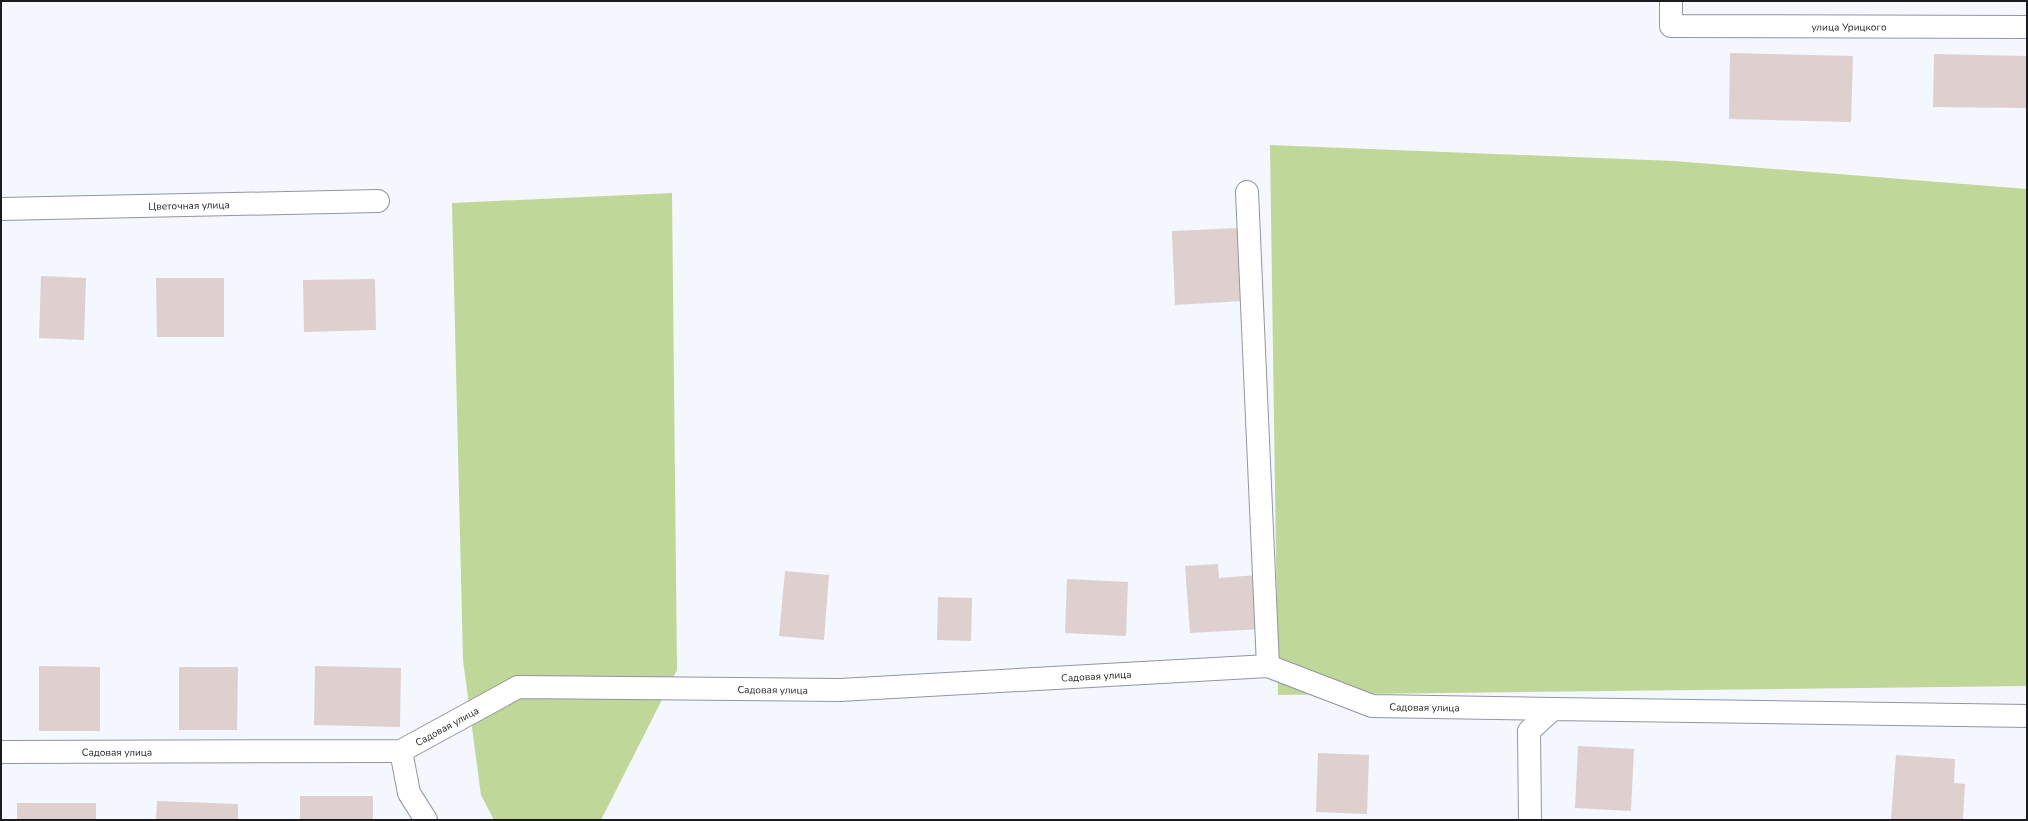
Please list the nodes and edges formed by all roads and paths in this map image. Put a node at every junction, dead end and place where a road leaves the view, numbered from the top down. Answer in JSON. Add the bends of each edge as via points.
{"nodes":[{"id":1,"x":1671,"y":1,"type":"edge"},
{"id":2,"x":2027,"y":27,"type":"edge"},
{"id":3,"x":1247,"y":192,"type":"dead end"},
{"id":4,"x":378,"y":201,"type":"dead end"},
{"id":5,"x":1,"y":209,"type":"edge"},
{"id":6,"x":1268,"y":666,"type":"junction"},
{"id":7,"x":1553,"y":709,"type":"junction"},
{"id":8,"x":2027,"y":716,"type":"edge"},
{"id":9,"x":401,"y":751,"type":"junction"},
{"id":10,"x":1,"y":752,"type":"edge"},
{"id":11,"x":426,"y":820,"type":"edge"},
{"id":12,"x":1530,"y":820,"type":"edge"}],
"edges":[{"from":1,"to":2,"type":"street","name":"улица Урицкого","via":[[1671,26]]},
{"from":3,"to":6,"type":"street"},
{"from":4,"to":5,"type":"street","name":"Цветочная улица"},
{"from":6,"to":7,"type":"street","name":"Садовая улица","via":[[1372,706]]},
{"from":6,"to":9,"type":"street","name":"Садовая улица","via":[[840,690],[518,687]]},
{"from":7,"to":8,"type":"street","name":"Садовая улица"},
{"from":7,"to":12,"type":"street","via":[[1529,731]]},
{"from":9,"to":10,"type":"street","name":"Садовая улица"},
{"from":9,"to":11,"type":"street","via":[[410,793]]}]}
